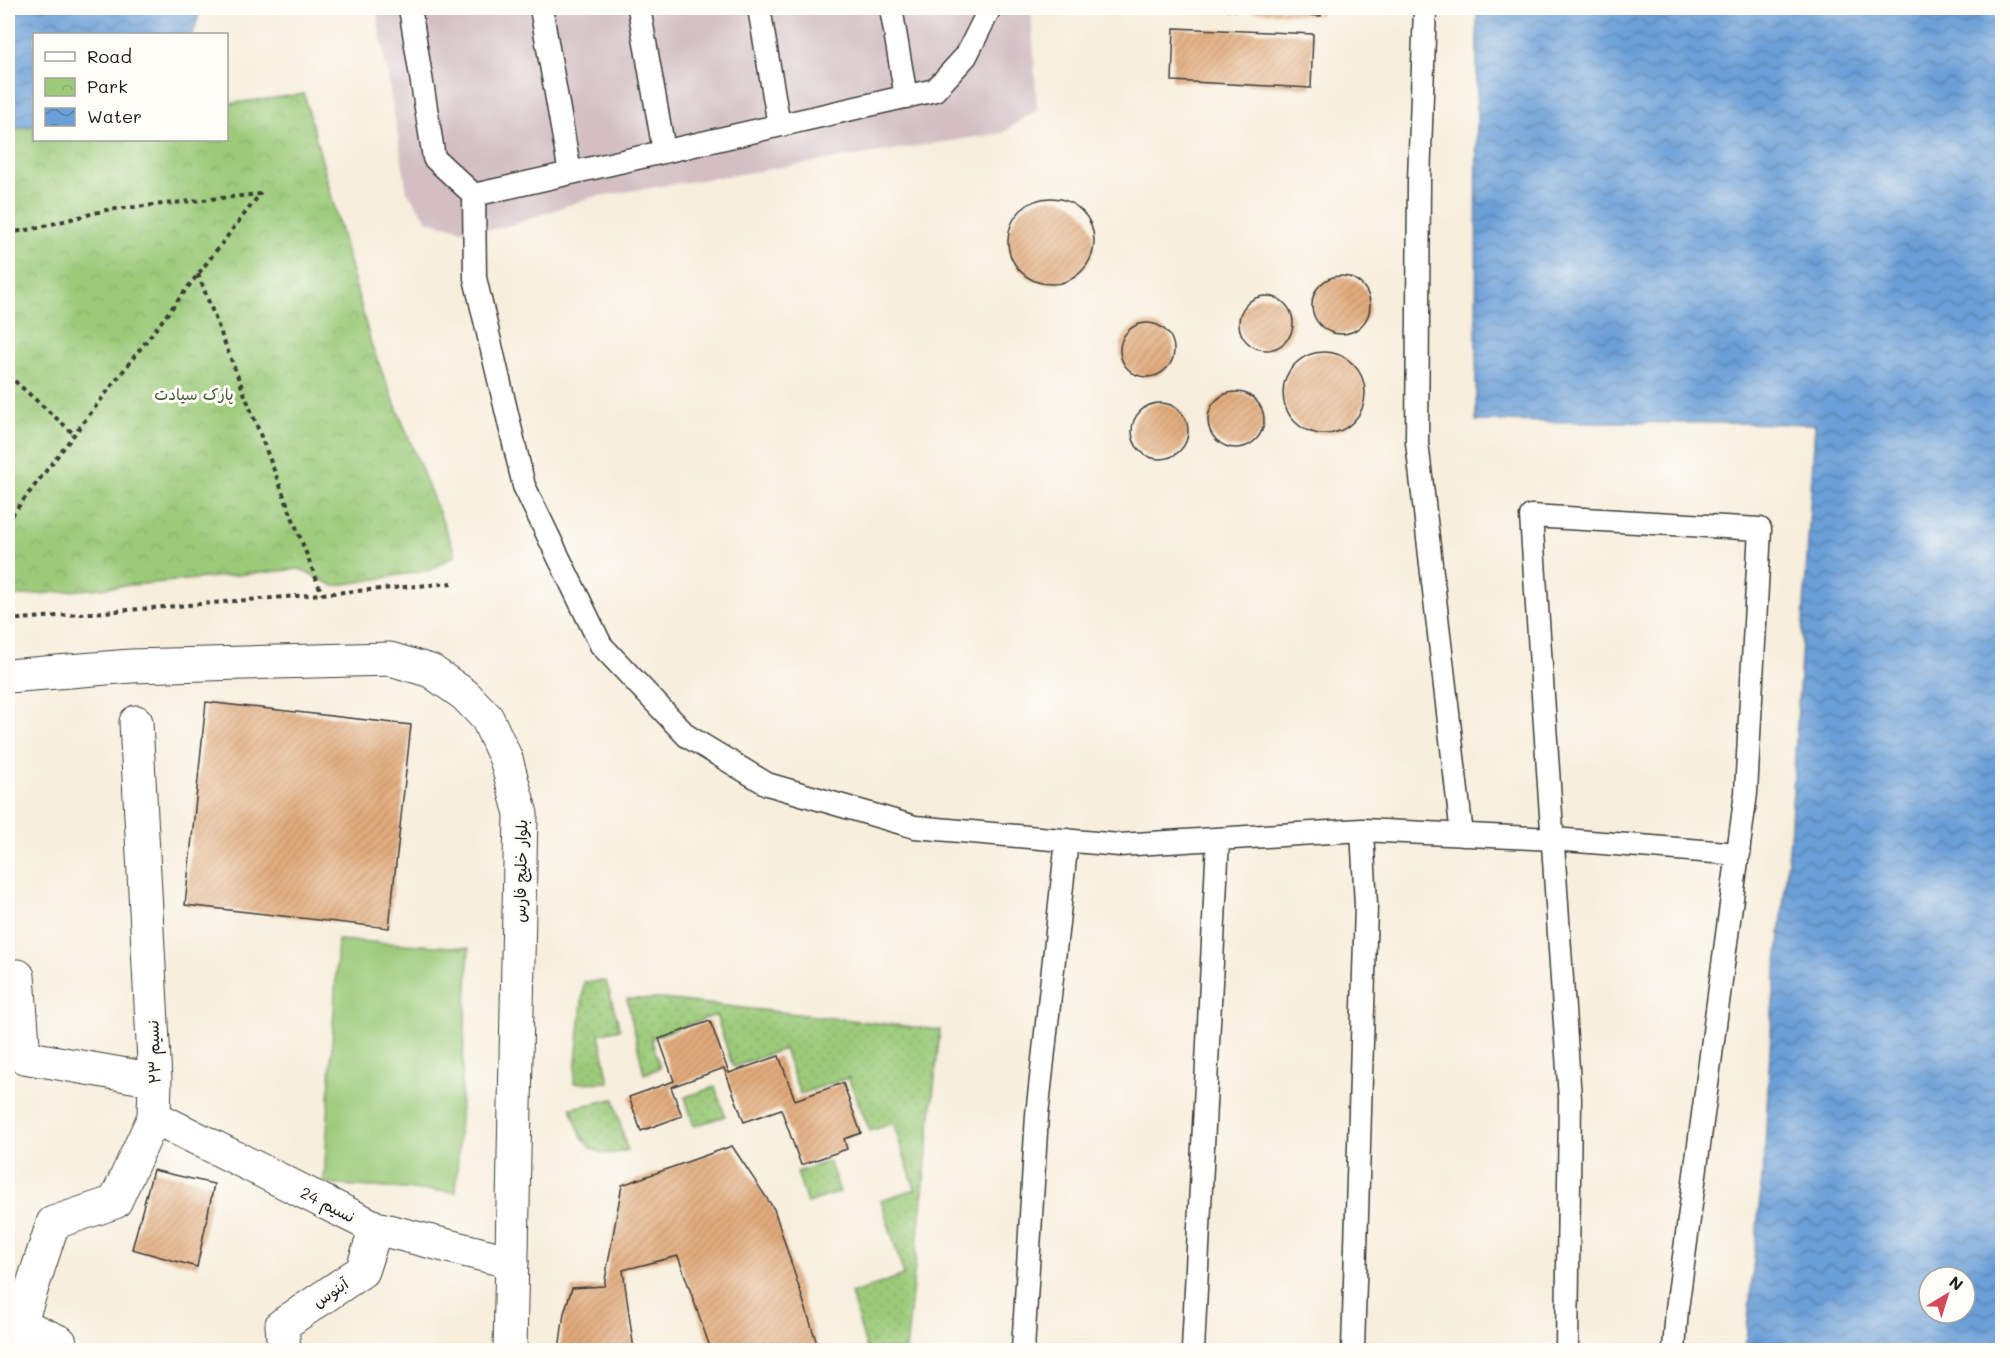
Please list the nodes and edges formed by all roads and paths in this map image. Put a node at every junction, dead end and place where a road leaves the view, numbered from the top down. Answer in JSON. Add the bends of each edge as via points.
{"nodes":[{"id":1,"x":410,"y":8,"type":"edge"},
{"id":2,"x":541,"y":8,"type":"edge"},
{"id":3,"x":639,"y":8,"type":"edge"},
{"id":4,"x":759,"y":8,"type":"edge"},
{"id":5,"x":891,"y":8,"type":"edge"},
{"id":6,"x":990,"y":8,"type":"edge"},
{"id":7,"x":1425,"y":8,"type":"edge"},
{"id":8,"x":906,"y":97,"type":"junction"},
{"id":9,"x":779,"y":125,"type":"junction"},
{"id":10,"x":664,"y":151,"type":"junction"},
{"id":11,"x":570,"y":173,"type":"junction"},
{"id":12,"x":474,"y":195,"type":"junction"},
{"id":13,"x":8,"y":232,"type":"edge"},
{"id":14,"x":198,"y":274,"type":"junction"},
{"id":15,"x":8,"y":375,"type":"edge"},
{"id":16,"x":75,"y":435,"type":"junction"},
{"id":17,"x":8,"y":519,"type":"edge"},
{"id":18,"x":453,"y":583,"type":"dead end"},
{"id":19,"x":322,"y":594,"type":"junction"},
{"id":20,"x":8,"y":620,"type":"edge"},
{"id":21,"x":8,"y":676,"type":"edge"},
{"id":22,"x":136,"y":722,"type":"dead end"},
{"id":23,"x":1362,"y":830,"type":"junction"},
{"id":24,"x":1462,"y":835,"type":"junction"},
{"id":25,"x":1553,"y":838,"type":"junction"},
{"id":26,"x":1218,"y":839,"type":"junction"},
{"id":27,"x":1067,"y":840,"type":"junction"},
{"id":28,"x":1738,"y":854,"type":"junction"},
{"id":29,"x":8,"y":976,"type":"edge"},
{"id":30,"x":155,"y":1080,"type":"junction"},
{"id":31,"x":154,"y":1117,"type":"junction"},
{"id":32,"x":376,"y":1228,"type":"junction"},
{"id":33,"x":512,"y":1262,"type":"junction"},
{"id":34,"x":14,"y":1335,"type":"edge"},
{"id":35,"x":61,"y":1350,"type":"edge"},
{"id":36,"x":284,"y":1350,"type":"edge"},
{"id":37,"x":510,"y":1350,"type":"edge"},
{"id":38,"x":1023,"y":1350,"type":"edge"},
{"id":39,"x":1193,"y":1350,"type":"edge"},
{"id":40,"x":1353,"y":1350,"type":"edge"},
{"id":41,"x":1567,"y":1350,"type":"edge"},
{"id":42,"x":1674,"y":1350,"type":"edge"}],
"edges":[{"from":1,"to":12,"type":"lane","via":[[434,158]]},
{"from":2,"to":11,"type":"lane"},
{"from":3,"to":10,"type":"lane"},
{"from":4,"to":9,"type":"lane"},
{"from":5,"to":8,"type":"lane"},
{"from":6,"to":8,"type":"lane","via":[[966,56],[935,90]]},
{"from":7,"to":24,"type":"lane","via":[[1417,442]]},
{"from":8,"to":9,"type":"lane"},
{"from":9,"to":10,"type":"lane"},
{"from":10,"to":11,"type":"lane"},
{"from":11,"to":12,"type":"lane"},
{"from":12,"to":27,"type":"lane","via":[[475,278],[524,486],[601,645],[687,736],[766,784],[915,827]]},
{"from":13,"to":14,"type":"path","via":[[106,210],[260,194]]},
{"from":14,"to":16,"type":"path"},
{"from":14,"to":19,"type":"path"},
{"from":15,"to":16,"type":"path"},
{"from":16,"to":17,"type":"path"},
{"from":18,"to":19,"type":"path"},
{"from":19,"to":20,"type":"path"},
{"from":21,"to":33,"type":"street","name":"بلوار خلیج فارس","via":[[131,666],[390,659],[431,671],[465,695],[487,718],[506,759],[521,814]]},
{"from":22,"to":30,"type":"street","name":"نسیم ۲۳"},
{"from":23,"to":24,"type":"lane"},
{"from":23,"to":26,"type":"lane"},
{"from":23,"to":40,"type":"lane","via":[[1366,905]]},
{"from":24,"to":25,"type":"lane"},
{"from":25,"to":28,"type":"lane"},
{"from":25,"to":28,"type":"lane","via":[[1531,516],[1760,529],[1746,793]]},
{"from":25,"to":41,"type":"lane","via":[[1570,1099]]},
{"from":26,"to":27,"type":"lane","via":[[1119,845]]},
{"from":26,"to":39,"type":"lane"},
{"from":27,"to":38,"type":"lane","via":[[1036,1115]]},
{"from":28,"to":42,"type":"lane"},
{"from":29,"to":30,"type":"street","via":[[18,976],[24,1058]]},
{"from":30,"to":31,"type":"street","name":"نسیم ۲۳"},
{"from":31,"to":32,"type":"street","name":"نسیم 24"},
{"from":31,"to":34,"type":"street","name":"نسیم ۲۳","via":[[115,1202],[53,1223]]},
{"from":32,"to":33,"type":"street","name":"نسیم 24"},
{"from":32,"to":36,"type":"street","name":"آبنوس","via":[[362,1271],[282,1325]]},
{"from":33,"to":37,"type":"street","name":"بلوار خلیج فارس"},
{"from":34,"to":35,"type":"street","via":[[60,1342]]}]}
